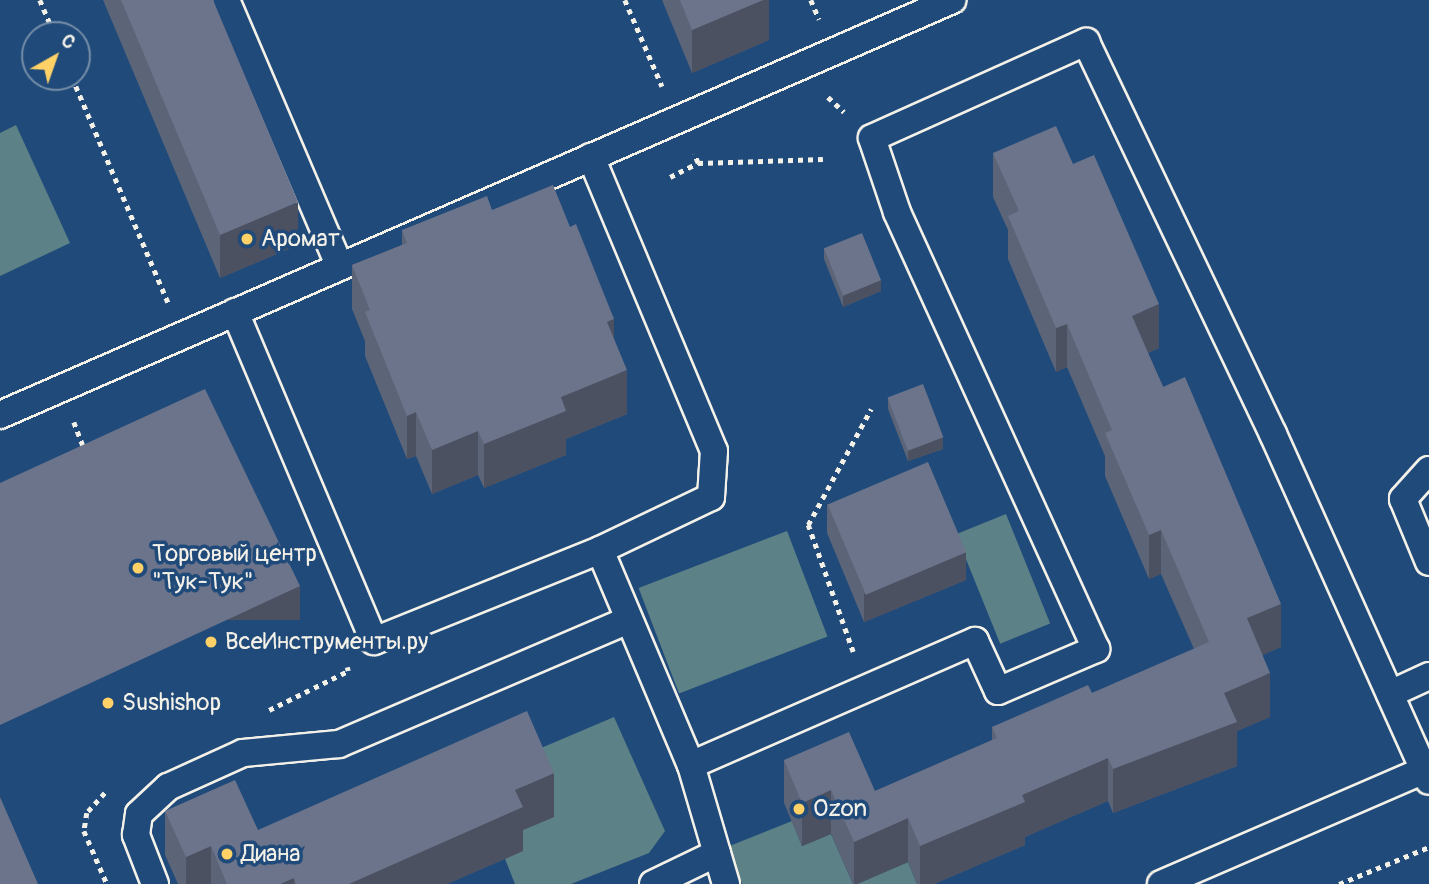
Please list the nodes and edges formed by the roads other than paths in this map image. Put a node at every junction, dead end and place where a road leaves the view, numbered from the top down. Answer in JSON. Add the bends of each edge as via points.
{"nodes":[{"id":1,"x":226,"y":0,"type":"edge"},
{"id":2,"x":951,"y":0,"type":"edge"},
{"id":3,"x":592,"y":157,"type":"junction"},
{"id":4,"x":340,"y":267,"type":"junction"},
{"id":5,"x":235,"y":312,"type":"junction"},
{"id":6,"x":0,"y":415,"type":"edge"},
{"id":7,"x":1429,"y":470,"type":"edge"},
{"id":8,"x":600,"y":550,"type":"junction"},
{"id":9,"x":1429,"y":562,"type":"edge"},
{"id":10,"x":628,"y":620,"type":"junction"},
{"id":11,"x":1429,"y":676,"type":"edge"},
{"id":12,"x":1390,"y":694,"type":"junction"},
{"id":13,"x":691,"y":765,"type":"junction"},
{"id":14,"x":1427,"y":775,"type":"edge"},
{"id":15,"x":717,"y":853,"type":"junction"},
{"id":16,"x":155,"y":884,"type":"edge"},
{"id":17,"x":653,"y":884,"type":"edge"},
{"id":18,"x":726,"y":884,"type":"edge"},
{"id":19,"x":1161,"y":884,"type":"edge"}],
"edges":[{"from":1,"to":4,"type":"lane"},
{"from":2,"to":3,"type":"lane"},
{"from":3,"to":4,"type":"lane"},
{"from":3,"to":8,"type":"lane","via":[[714,451],[711,497]]},
{"from":4,"to":5,"type":"lane"},
{"from":5,"to":6,"type":"lane"},
{"from":5,"to":8,"type":"lane","via":[[374,641]]},
{"from":7,"to":9,"type":"lane","via":[[1403,499]]},
{"from":8,"to":10,"type":"lane"},
{"from":10,"to":13,"type":"lane"},
{"from":10,"to":16,"type":"lane","via":[[338,744],[243,753],[168,787],[139,814],[136,835]]},
{"from":11,"to":12,"type":"lane"},
{"from":12,"to":13,"type":"lane","via":[[1273,434],[1086,43],[872,138],[897,212],[1096,649],[998,691],[975,641]]},
{"from":12,"to":14,"type":"lane"},
{"from":13,"to":15,"type":"lane"},
{"from":14,"to":19,"type":"lane"},
{"from":15,"to":17,"type":"lane"},
{"from":15,"to":18,"type":"lane"}]}
